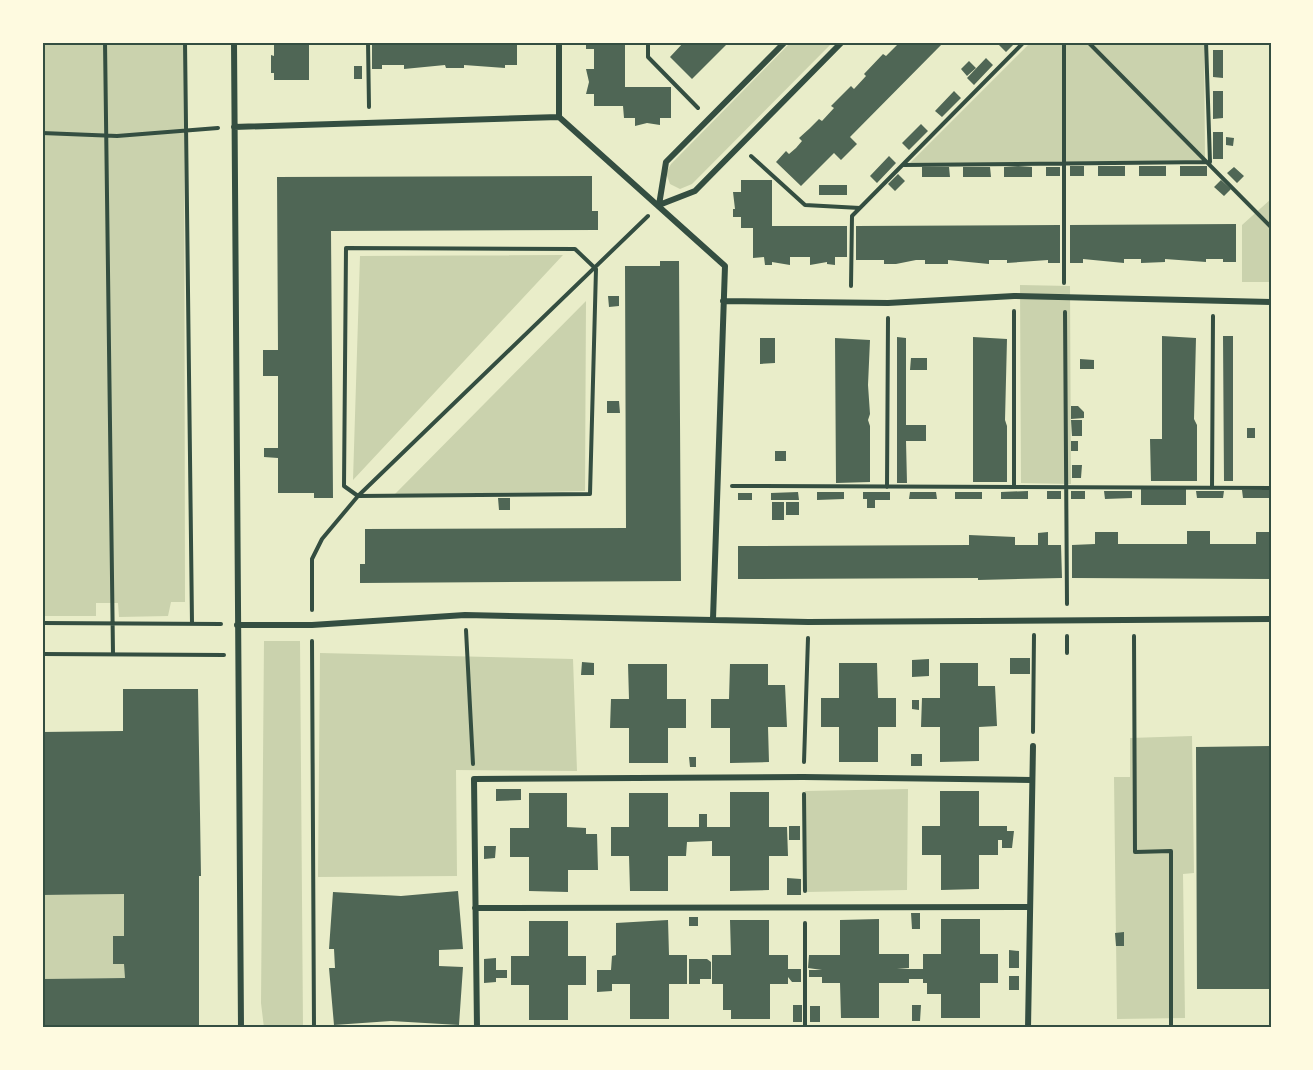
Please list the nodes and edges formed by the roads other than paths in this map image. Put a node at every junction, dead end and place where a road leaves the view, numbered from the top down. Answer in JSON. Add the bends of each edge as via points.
{"nodes":[{"id":1,"x":234,"y":42,"type":"edge"},
{"id":2,"x":559,"y":42,"type":"edge"},
{"id":3,"x":784,"y":42,"type":"edge"},
{"id":4,"x":842,"y":42,"type":"edge"},
{"id":5,"x":559,"y":117,"type":"junction"},
{"id":6,"x":234,"y":127,"type":"junction"},
{"id":7,"x":659,"y":205,"type":"junction"},
{"id":8,"x":723,"y":301,"type":"junction"},
{"id":9,"x":1271,"y":302,"type":"edge"},
{"id":10,"x":713,"y":619,"type":"junction"},
{"id":11,"x":1271,"y":619,"type":"edge"},
{"id":12,"x":237,"y":626,"type":"junction"},
{"id":13,"x":1033,"y":746,"type":"road end"},
{"id":14,"x":1031,"y":780,"type":"junction"},
{"id":15,"x":475,"y":908,"type":"junction"},
{"id":16,"x":1029,"y":908,"type":"junction"},
{"id":17,"x":241,"y":1028,"type":"edge"},
{"id":18,"x":477,"y":1028,"type":"edge"},
{"id":19,"x":1029,"y":1028,"type":"edge"}],
"edges":[{"from":1,"to":6,"type":"street"},
{"from":2,"to":5,"type":"street"},
{"from":3,"to":7,"type":"street","via":[[666,162]]},
{"from":4,"to":7,"type":"street","via":[[695,191]]},
{"from":5,"to":6,"type":"street"},
{"from":5,"to":7,"type":"street"},
{"from":6,"to":12,"type":"street"},
{"from":7,"to":8,"type":"street","via":[[725,266]]},
{"from":8,"to":9,"type":"street","via":[[888,303],[1014,296]]},
{"from":8,"to":10,"type":"street"},
{"from":10,"to":11,"type":"street","via":[[808,622]]},
{"from":10,"to":12,"type":"street","via":[[465,615]]},
{"from":12,"to":17,"type":"street"},
{"from":13,"to":14,"type":"street"},
{"from":14,"to":15,"type":"street","via":[[474,779]]},
{"from":14,"to":16,"type":"street"},
{"from":15,"to":16,"type":"street"},
{"from":15,"to":18,"type":"street"},
{"from":16,"to":19,"type":"street"}]}
